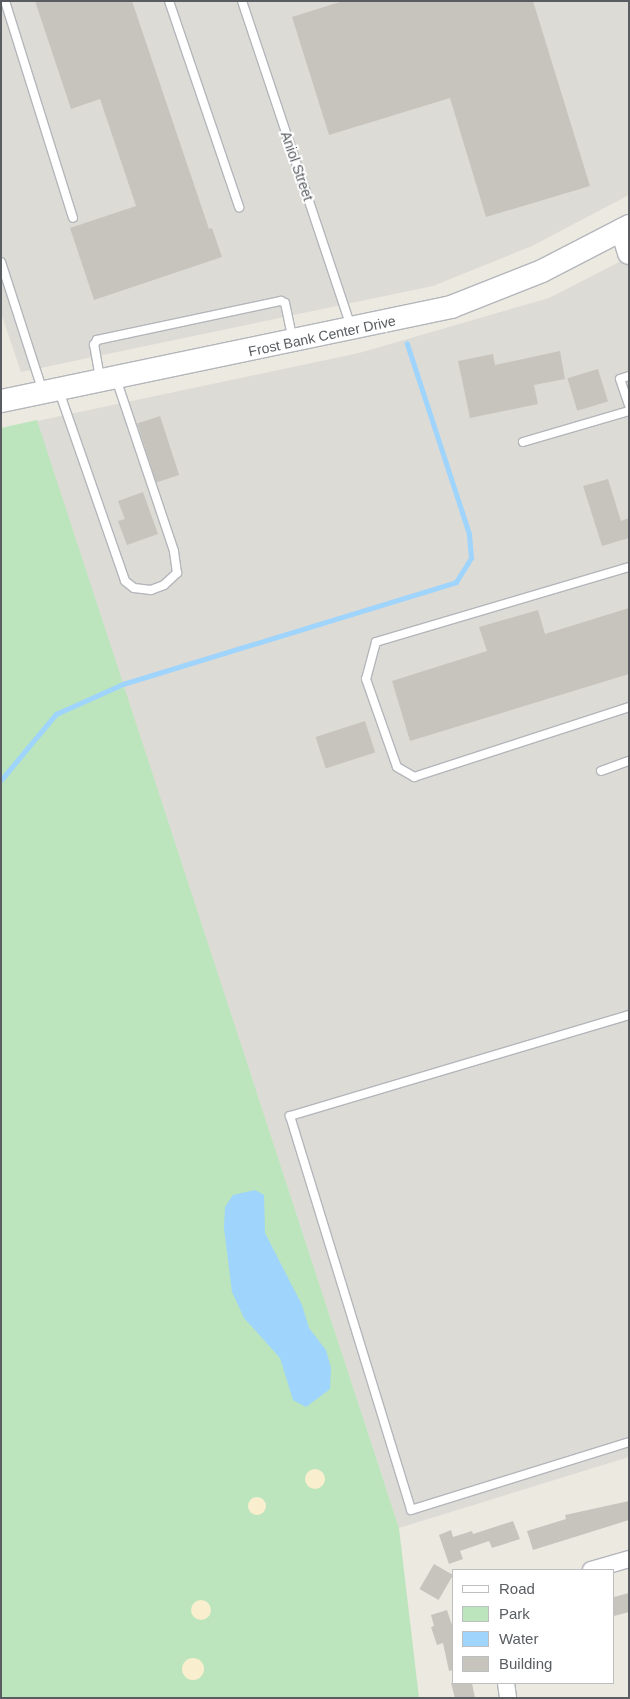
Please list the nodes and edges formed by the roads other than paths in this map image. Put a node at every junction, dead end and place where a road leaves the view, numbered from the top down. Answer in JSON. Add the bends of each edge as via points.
{"nodes":[{"id":1,"x":5,"y":1,"type":"edge"},
{"id":2,"x":169,"y":1,"type":"edge"},
{"id":3,"x":242,"y":1,"type":"edge"},
{"id":4,"x":239,"y":206,"type":"dead end"},
{"id":5,"x":73,"y":218,"type":"dead end"},
{"id":6,"x":625,"y":228,"type":"edge"},
{"id":7,"x":629,"y":253,"type":"edge"},
{"id":8,"x":1,"y":262,"type":"edge"},
{"id":9,"x":353,"y":330,"type":"junction"},
{"id":10,"x":293,"y":342,"type":"junction"},
{"id":11,"x":629,"y":376,"type":"edge"},
{"id":12,"x":108,"y":381,"type":"junction"},
{"id":13,"x":51,"y":392,"type":"junction"},
{"id":14,"x":1,"y":401,"type":"edge"},
{"id":15,"x":629,"y":406,"type":"edge"},
{"id":16,"x":629,"y":411,"type":"edge"},
{"id":17,"x":523,"y":442,"type":"dead end"},
{"id":18,"x":629,"y":567,"type":"edge"},
{"id":19,"x":629,"y":707,"type":"edge"},
{"id":20,"x":629,"y":761,"type":"edge"},
{"id":21,"x":601,"y":771,"type":"dead end"},
{"id":22,"x":629,"y":1015,"type":"edge"},
{"id":23,"x":629,"y":1442,"type":"edge"},
{"id":24,"x":629,"y":1559,"type":"edge"},
{"id":25,"x":594,"y":1569,"type":"edge"},
{"id":26,"x":506,"y":1684,"type":"edge"},
{"id":27,"x":508,"y":1698,"type":"edge"}],
"edges":[{"from":1,"to":5,"type":"lane"},
{"from":2,"to":4,"type":"lane"},
{"from":3,"to":9,"type":"lane","name":"Aniol Street"},
{"from":6,"to":7,"type":"main road"},
{"from":6,"to":9,"type":"main road","name":"Frost Bank Center Drive","via":[[485,295]]},
{"from":8,"to":13,"type":"lane"},
{"from":9,"to":10,"type":"main road","name":"Frost Bank Center Drive"},
{"from":10,"to":12,"type":"main road","name":"Frost Bank Center Drive"},
{"from":10,"to":12,"type":"lane","via":[[285,303],[281,301],[97,340],[94,345]]},
{"from":11,"to":15,"type":"lane","via":[[620,379]]},
{"from":12,"to":13,"type":"main road","name":"Frost Bank Center Drive"},
{"from":12,"to":13,"type":"lane","via":[[174,551],[177,573],[164,585],[151,590],[134,588],[125,581]]},
{"from":13,"to":14,"type":"main road","name":"Frost Bank Center Drive"},
{"from":16,"to":17,"type":"lane"},
{"from":18,"to":19,"type":"lane","via":[[376,642],[366,679],[397,767],[414,777]]},
{"from":20,"to":21,"type":"lane"},
{"from":22,"to":23,"type":"lane","via":[[290,1116],[411,1510]]},
{"from":24,"to":25,"type":"street"},
{"from":26,"to":27,"type":"street"}]}
